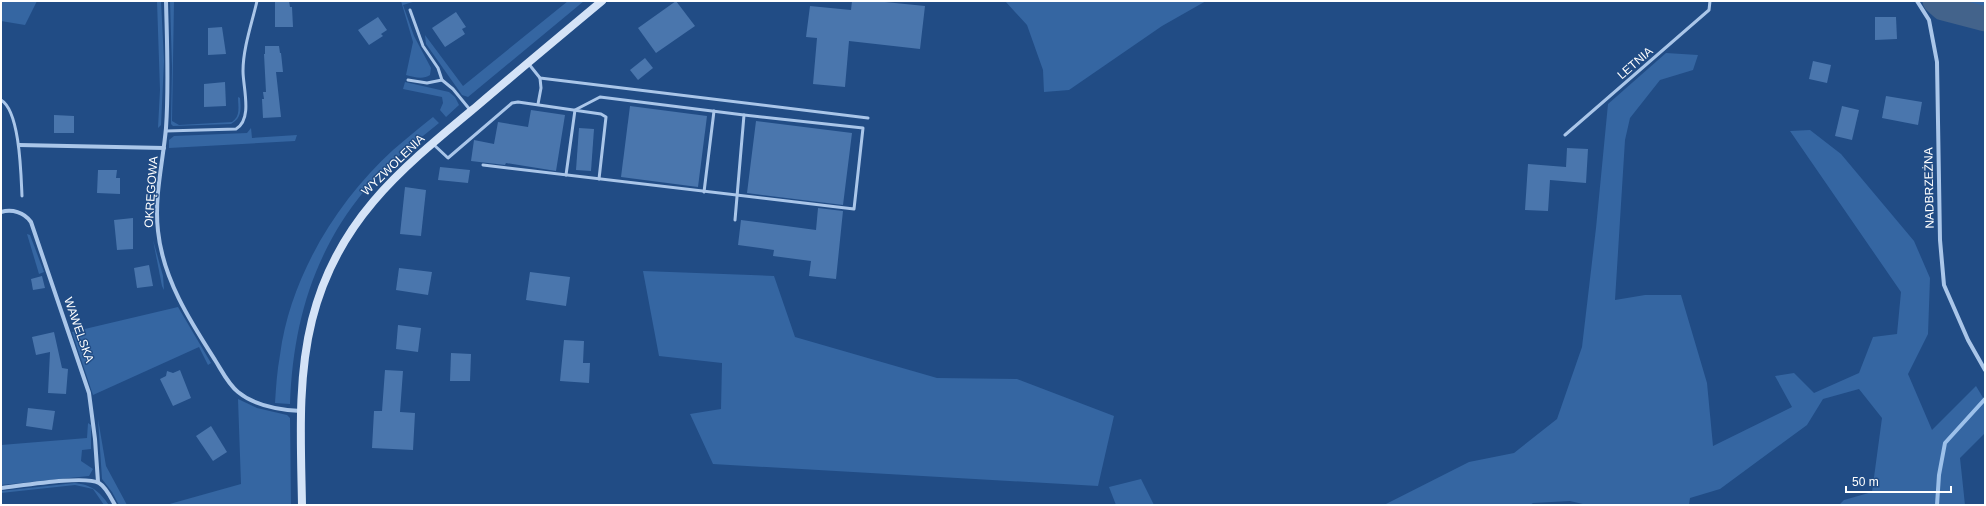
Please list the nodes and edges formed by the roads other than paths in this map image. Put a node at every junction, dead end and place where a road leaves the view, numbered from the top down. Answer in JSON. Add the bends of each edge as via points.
{"nodes":[{"id":1,"x":166,"y":1,"type":"edge"},
{"id":2,"x":257,"y":1,"type":"edge"},
{"id":3,"x":602,"y":1,"type":"edge"},
{"id":4,"x":1710,"y":1,"type":"edge"},
{"id":5,"x":1917,"y":1,"type":"edge"},
{"id":6,"x":410,"y":10,"type":"dead end"},
{"id":7,"x":528,"y":63,"type":"junction"},
{"id":8,"x":540,"y":78,"type":"junction"},
{"id":9,"x":408,"y":80,"type":"dead end"},
{"id":10,"x":442,"y":80,"type":"junction"},
{"id":11,"x":1,"y":100,"type":"edge"},
{"id":12,"x":538,"y":104,"type":"junction"},
{"id":13,"x":471,"y":110,"type":"junction"},
{"id":14,"x":575,"y":110,"type":"junction"},
{"id":15,"x":714,"y":111,"type":"junction"},
{"id":16,"x":744,"y":115,"type":"junction"},
{"id":17,"x":868,"y":118,"type":"dead end"},
{"id":18,"x":166,"y":131,"type":"junction"},
{"id":19,"x":1565,"y":135,"type":"dead end"},
{"id":20,"x":432,"y":143,"type":"junction"},
{"id":21,"x":19,"y":145,"type":"junction"},
{"id":22,"x":164,"y":148,"type":"junction"},
{"id":23,"x":483,"y":165,"type":"dead end"},
{"id":24,"x":566,"y":175,"type":"junction"},
{"id":25,"x":599,"y":179,"type":"junction"},
{"id":26,"x":704,"y":192,"type":"junction"},
{"id":27,"x":22,"y":196,"type":"dead end"},
{"id":28,"x":737,"y":196,"type":"junction"},
{"id":29,"x":1,"y":212,"type":"edge"},
{"id":30,"x":735,"y":220,"type":"dead end"},
{"id":31,"x":1985,"y":370,"type":"edge"},
{"id":32,"x":301,"y":411,"type":"junction"},
{"id":33,"x":98,"y":482,"type":"junction"},
{"id":34,"x":1,"y":488,"type":"edge"},
{"id":35,"x":115,"y":505,"type":"edge"},
{"id":36,"x":302,"y":505,"type":"edge"}],
"edges":[{"from":1,"to":18,"type":"street","name":"OKRĘGOWA"},
{"from":2,"to":18,"type":"lane","via":[[244,63],[243,123],[236,129]]},
{"from":3,"to":7,"type":"street","name":"WYZWOLENIA"},
{"from":4,"to":19,"type":"lane","name":"LETNIA","via":[[1709,10]]},
{"from":5,"to":31,"type":"street","name":"NADBRZEŻNA","via":[[1929,20],[1937,62],[1940,240],[1944,285],[1968,340]]},
{"from":6,"to":10,"type":"lane","via":[[423,46],[438,68]]},
{"from":7,"to":8,"type":"lane"},
{"from":7,"to":13,"type":"street","name":"WYZWOLENIA"},
{"from":8,"to":12,"type":"lane"},
{"from":8,"to":17,"type":"lane"},
{"from":9,"to":10,"type":"lane","via":[[427,83]]},
{"from":10,"to":13,"type":"lane"},
{"from":11,"to":21,"type":"lane","via":[[10,109]]},
{"from":12,"to":14,"type":"lane"},
{"from":12,"to":20,"type":"lane","via":[[512,103],[448,158]]},
{"from":13,"to":20,"type":"street","name":"WYZWOLENIA"},
{"from":14,"to":15,"type":"lane","via":[[600,97]]},
{"from":14,"to":24,"type":"lane"},
{"from":14,"to":25,"type":"lane","via":[[606,117]]},
{"from":15,"to":16,"type":"lane"},
{"from":15,"to":26,"type":"lane"},
{"from":16,"to":28,"type":"lane"},
{"from":16,"to":28,"type":"lane","via":[[863,128],[854,209]]},
{"from":18,"to":22,"type":"street","name":"OKRĘGOWA"},
{"from":20,"to":32,"type":"street","name":"WYZWOLENIA","via":[[374,199],[347,237],[332,264],[320,292],[308,337]]},
{"from":21,"to":22,"type":"street"},
{"from":21,"to":27,"type":"lane"},
{"from":22,"to":32,"type":"street","name":"OKRĘGOWA","via":[[158,198],[158,229],[166,269],[183,307],[237,392],[264,405]]},
{"from":23,"to":24,"type":"lane"},
{"from":24,"to":25,"type":"lane"},
{"from":25,"to":26,"type":"lane"},
{"from":26,"to":28,"type":"lane"},
{"from":28,"to":30,"type":"lane"},
{"from":29,"to":33,"type":"street","name":"WAWELSKA","via":[[23,214],[28,217],[34,230],[89,393]]},
{"from":32,"to":36,"type":"street","name":"WYZWOLENIA"},
{"from":33,"to":34,"type":"street","via":[[74,481]]},
{"from":33,"to":35,"type":"street"}]}
